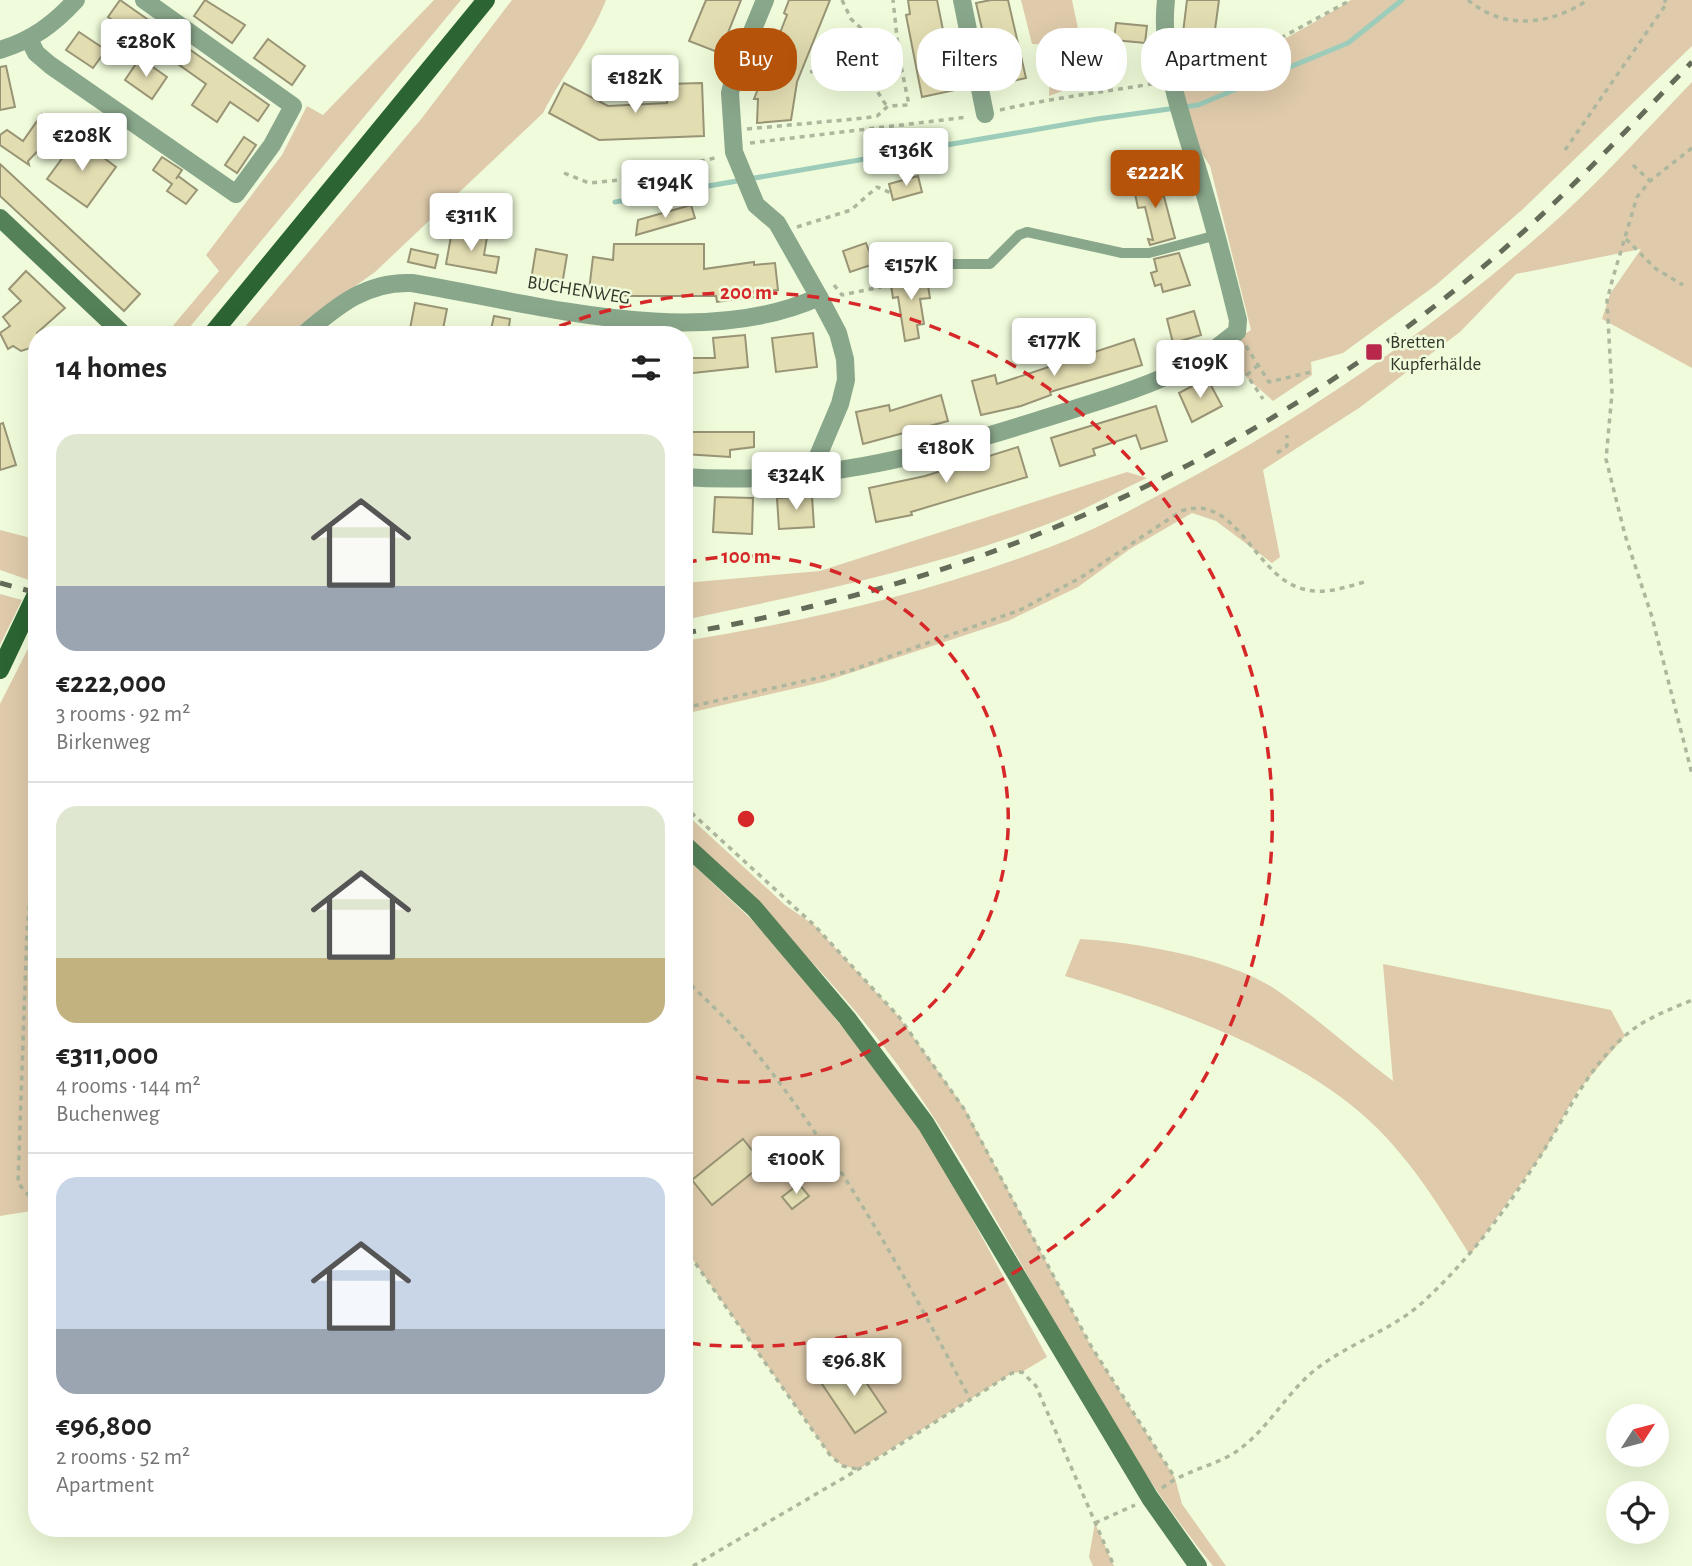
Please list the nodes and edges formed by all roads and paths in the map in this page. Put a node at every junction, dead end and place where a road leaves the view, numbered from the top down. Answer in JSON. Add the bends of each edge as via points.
{"nodes":[{"id":1,"x":76,"y":0,"type":"edge"},
{"id":2,"x":144,"y":0,"type":"edge"},
{"id":3,"x":486,"y":0,"type":"edge"},
{"id":4,"x":765,"y":0,"type":"edge"},
{"id":5,"x":842,"y":0,"type":"edge"},
{"id":6,"x":892,"y":0,"type":"edge"},
{"id":7,"x":962,"y":0,"type":"edge"},
{"id":8,"x":1166,"y":0,"type":"edge"},
{"id":9,"x":1351,"y":0,"type":"edge"},
{"id":10,"x":1468,"y":0,"type":"edge"},
{"id":11,"x":1588,"y":0,"type":"edge"},
{"id":12,"x":1664,"y":0,"type":"edge"},
{"id":13,"x":861,"y":28,"type":"edge"},
{"id":14,"x":896,"y":28,"type":"edge"},
{"id":15,"x":1166,"y":28,"type":"edge"},
{"id":16,"x":1291,"y":32,"type":"edge"},
{"id":17,"x":30,"y":41,"type":"junction"},
{"id":18,"x":0,"y":50,"type":"edge"},
{"id":19,"x":903,"y":77,"type":"edge"},
{"id":20,"x":1141,"y":88,"type":"edge"},
{"id":21,"x":880,"y":91,"type":"edge"},
{"id":22,"x":1175,"y":91,"type":"edge"},
{"id":23,"x":887,"y":106,"type":"junction"},
{"id":24,"x":985,"y":114,"type":"junction"},
{"id":25,"x":734,"y":148,"type":"junction"},
{"id":26,"x":1692,"y":148,"type":"edge"},
{"id":27,"x":1565,"y":150,"type":"dead end"},
{"id":28,"x":1633,"y":164,"type":"dead end"},
{"id":29,"x":564,"y":173,"type":"dead end"},
{"id":30,"x":1650,"y":181,"type":"junction"},
{"id":31,"x":891,"y":193,"type":"dead end"},
{"id":32,"x":0,"y":218,"type":"edge"},
{"id":33,"x":782,"y":232,"type":"junction"},
{"id":34,"x":1217,"y":235,"type":"junction"},
{"id":35,"x":1626,"y":239,"type":"junction"},
{"id":36,"x":926,"y":264,"type":"dead end"},
{"id":37,"x":808,"y":278,"type":"junction"},
{"id":38,"x":1683,"y":285,"type":"dead end"},
{"id":39,"x":881,"y":287,"type":"dead end"},
{"id":40,"x":819,"y":297,"type":"junction"},
{"id":41,"x":115,"y":326,"type":"edge"},
{"id":42,"x":219,"y":326,"type":"edge"},
{"id":43,"x":315,"y":326,"type":"edge"},
{"id":44,"x":1237,"y":332,"type":"junction"},
{"id":45,"x":1258,"y":365,"type":"junction"},
{"id":46,"x":1311,"y":372,"type":"dead end"},
{"id":47,"x":1263,"y":399,"type":"dead end"},
{"id":48,"x":1287,"y":435,"type":"dead end"},
{"id":49,"x":1277,"y":453,"type":"dead end"},
{"id":50,"x":810,"y":475,"type":"junction"},
{"id":51,"x":693,"y":477,"type":"edge"},
{"id":52,"x":1368,"y":581,"type":"dead end"},
{"id":53,"x":28,"y":611,"type":"edge"},
{"id":54,"x":0,"y":670,"type":"edge"},
{"id":55,"x":693,"y":706,"type":"edge"},
{"id":56,"x":1692,"y":774,"type":"edge"},
{"id":57,"x":693,"y":814,"type":"edge"},
{"id":58,"x":693,"y":852,"type":"edge"},
{"id":59,"x":28,"y":919,"type":"edge"},
{"id":60,"x":693,"y":987,"type":"edge"},
{"id":61,"x":1692,"y":1000,"type":"edge"},
{"id":62,"x":28,"y":1195,"type":"edge"},
{"id":63,"x":693,"y":1260,"type":"edge"},
{"id":64,"x":970,"y":1399,"type":"junction"},
{"id":65,"x":859,"y":1469,"type":"junction"},
{"id":66,"x":1175,"y":1478,"type":"junction"},
{"id":67,"x":1150,"y":1498,"type":"junction"},
{"id":68,"x":1096,"y":1523,"type":"junction"},
{"id":69,"x":693,"y":1566,"type":"edge"},
{"id":70,"x":1114,"y":1566,"type":"edge"},
{"id":71,"x":1198,"y":1566,"type":"edge"}],
"edges":[{"from":1,"to":17,"type":"street"},
{"from":2,"to":17,"type":"street","via":[[293,106],[272,145],[236,194],[50,65]]},
{"from":3,"to":42,"type":"main road"},
{"from":4,"to":25,"type":"street","via":[[730,93]]},
{"from":5,"to":13,"type":"path"},
{"from":6,"to":14,"type":"path"},
{"from":7,"to":24,"type":"street"},
{"from":8,"to":15,"type":"street"},
{"from":9,"to":16,"type":"path"},
{"from":10,"to":11,"type":"path","via":[[1502,19],[1527,23],[1549,20]]},
{"from":12,"to":27,"type":"path","via":[[1667,2]]},
{"from":17,"to":18,"type":"street"},
{"from":19,"to":23,"type":"path","via":[[909,105]]},
{"from":20,"to":24,"type":"path","via":[[1099,90]]},
{"from":21,"to":23,"type":"path"},
{"from":22,"to":34,"type":"street"},
{"from":23,"to":25,"type":"path","via":[[877,116]]},
{"from":24,"to":25,"type":"path"},
{"from":25,"to":29,"type":"path","via":[[619,180],[589,183]]},
{"from":25,"to":33,"type":"street","via":[[756,205]]},
{"from":26,"to":30,"type":"path"},
{"from":28,"to":30,"type":"path"},
{"from":30,"to":35,"type":"path","via":[[1637,197]]},
{"from":31,"to":33,"type":"path","via":[[877,187],[851,210]]},
{"from":32,"to":41,"type":"main road"},
{"from":33,"to":37,"type":"street"},
{"from":34,"to":36,"type":"lane","via":[[1149,253],[1122,253],[1027,232],[990,264]]},
{"from":34,"to":44,"type":"street"},
{"from":35,"to":38,"type":"path","via":[[1656,269]]},
{"from":35,"to":56,"type":"path","via":[[1607,301],[1612,393],[1606,459]]},
{"from":37,"to":39,"type":"path","via":[[824,272],[842,295]]},
{"from":37,"to":40,"type":"street"},
{"from":40,"to":43,"type":"street","name":"BUCHENWEG","via":[[759,315],[692,322],[628,320],[389,282],[368,288]]},
{"from":40,"to":50,"type":"street","via":[[838,333],[845,380],[840,404]]},
{"from":44,"to":45,"type":"path"},
{"from":44,"to":50,"type":"street","via":[[1197,362],[1143,387],[962,444],[862,468]]},
{"from":45,"to":46,"type":"path","via":[[1269,382]]},
{"from":45,"to":47,"type":"path","via":[[1247,375]]},
{"from":48,"to":49,"type":"path","via":[[1287,446]]},
{"from":50,"to":51,"type":"street"},
{"from":52,"to":55,"type":"path","via":[[1328,592],[1298,588],[1269,568],[1238,530],[1207,508],[1195,506],[1020,610],[849,671]]},
{"from":53,"to":54,"type":"main road"},
{"from":57,"to":66,"type":"path","via":[[814,925],[899,1017],[964,1109],[1091,1346]]},
{"from":58,"to":67,"type":"main road","via":[[754,908],[847,1018],[926,1124]]},
{"from":59,"to":62,"type":"path","via":[[18,1183]]},
{"from":60,"to":64,"type":"path","via":[[757,1053],[811,1128],[918,1301]]},
{"from":61,"to":66,"type":"path","via":[[1648,1019],[1625,1036],[1577,1092],[1545,1150],[1477,1246],[1419,1305],[1321,1364],[1266,1426],[1228,1456]]},
{"from":63,"to":65,"type":"path","via":[[830,1455],[843,1466]]},
{"from":64,"to":65,"type":"path"},
{"from":64,"to":68,"type":"path","via":[[1012,1373],[1028,1376]]},
{"from":65,"to":69,"type":"path"},
{"from":66,"to":67,"type":"path"},
{"from":67,"to":68,"type":"path"},
{"from":67,"to":71,"type":"main road"},
{"from":68,"to":70,"type":"path"}]}
